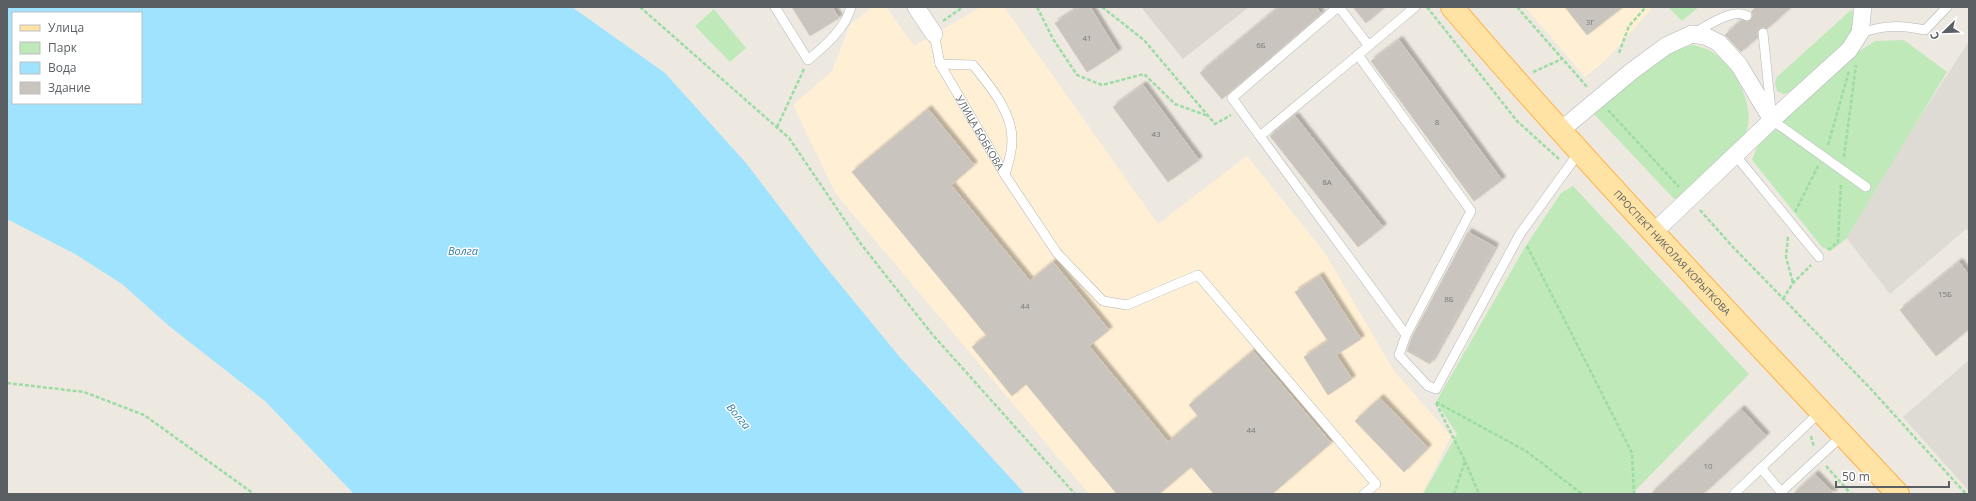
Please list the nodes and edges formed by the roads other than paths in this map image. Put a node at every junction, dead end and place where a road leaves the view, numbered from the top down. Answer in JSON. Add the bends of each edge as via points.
{"nodes":[{"id":1,"x":775,"y":7,"type":"edge"},
{"id":2,"x":851,"y":7,"type":"edge"},
{"id":3,"x":916,"y":7,"type":"edge"},
{"id":4,"x":1338,"y":7,"type":"edge"},
{"id":5,"x":1416,"y":7,"type":"edge"},
{"id":6,"x":1452,"y":7,"type":"edge"},
{"id":7,"x":1863,"y":7,"type":"edge"},
{"id":8,"x":1947,"y":7,"type":"edge"},
{"id":9,"x":1747,"y":16,"type":"dead end"},
{"id":10,"x":932,"y":32,"type":"joint"},
{"id":11,"x":1860,"y":32,"type":"junction"},
{"id":12,"x":1762,"y":33,"type":"dead end"},
{"id":13,"x":1692,"y":34,"type":"junction"},
{"id":14,"x":1369,"y":46,"type":"junction"},
{"id":15,"x":1358,"y":55,"type":"junction"},
{"id":16,"x":940,"y":64,"type":"junction"},
{"id":17,"x":1772,"y":120,"type":"junction"},
{"id":18,"x":1561,"y":130,"type":"junction"},
{"id":19,"x":1260,"y":136,"type":"junction"},
{"id":20,"x":1580,"y":151,"type":"junction"},
{"id":21,"x":1736,"y":156,"type":"junction"},
{"id":22,"x":1005,"y":175,"type":"junction"},
{"id":23,"x":1866,"y":187,"type":"dead end"},
{"id":24,"x":1654,"y":232,"type":"junction"},
{"id":25,"x":1819,"y":257,"type":"dead end"},
{"id":26,"x":1406,"y":335,"type":"junction"},
{"id":27,"x":1821,"y":411,"type":"junction"},
{"id":28,"x":1843,"y":435,"type":"junction"},
{"id":29,"x":1761,"y":468,"type":"junction"},
{"id":30,"x":1782,"y":493,"type":"edge"},
{"id":31,"x":1364,"y":494,"type":"edge"},
{"id":32,"x":1734,"y":494,"type":"edge"},
{"id":33,"x":1898,"y":494,"type":"edge"}],
"edges":[{"from":1,"to":2,"type":"lane","via":[[808,60],[829,43]]},
{"from":3,"to":10,"type":"street","name":"УЛИЦА БОБКОВА"},
{"from":4,"to":14,"type":"lane"},
{"from":4,"to":19,"type":"lane","via":[[1232,98]]},
{"from":5,"to":14,"type":"lane"},
{"from":6,"to":18,"type":"main road","name":"ПРОСПЕКТ НИКОЛАЯ КОРЫТКОВА"},
{"from":7,"to":11,"type":"street"},
{"from":8,"to":11,"type":"lane","via":[[1925,30],[1901,26]]},
{"from":9,"to":13,"type":"lane","via":[[1742,12],[1732,13]]},
{"from":10,"to":16,"type":"lane","name":"УЛИЦА БОБКОВА"},
{"from":11,"to":17,"type":"street","via":[[1849,50]]},
{"from":12,"to":17,"type":"lane"},
{"from":13,"to":17,"type":"street","via":[[1705,36],[1719,43],[1739,65]]},
{"from":13,"to":18,"type":"street","via":[[1666,46]]},
{"from":14,"to":15,"type":"lane"},
{"from":15,"to":19,"type":"lane"},
{"from":15,"to":26,"type":"lane","via":[[1471,211]]},
{"from":16,"to":22,"type":"lane","name":"УЛИЦА БОБКОВА"},
{"from":16,"to":22,"type":"lane","via":[[974,66],[1008,115],[1012,141]]},
{"from":17,"to":21,"type":"street"},
{"from":17,"to":23,"type":"lane"},
{"from":18,"to":20,"type":"main road","name":"ПРОСПЕКТ НИКОЛАЯ КОРЫТКОВА"},
{"from":19,"to":26,"type":"lane"},
{"from":20,"to":24,"type":"main road","name":"ПРОСПЕКТ НИКОЛАЯ КОРЫТКОВА"},
{"from":20,"to":26,"type":"lane","via":[[1520,234],[1436,389],[1428,386],[1399,355]]},
{"from":21,"to":24,"type":"street"},
{"from":21,"to":25,"type":"lane"},
{"from":22,"to":31,"type":"lane","name":"УЛИЦА БОБКОВА","via":[[1057,253],[1103,301],[1127,305],[1198,275],[1376,484]]},
{"from":24,"to":27,"type":"main road","name":"ПРОСПЕКТ НИКОЛАЯ КОРЫТКОВА"},
{"from":27,"to":28,"type":"main road","name":"ПРОСПЕКТ НИКОЛАЯ КОРЫТКОВА"},
{"from":27,"to":29,"type":"lane"},
{"from":28,"to":30,"type":"lane"},
{"from":28,"to":33,"type":"main road","name":"ПРОСПЕКТ НИКОЛАЯ КОРЫТКОВА"},
{"from":29,"to":30,"type":"lane"},
{"from":29,"to":32,"type":"lane"}]}
